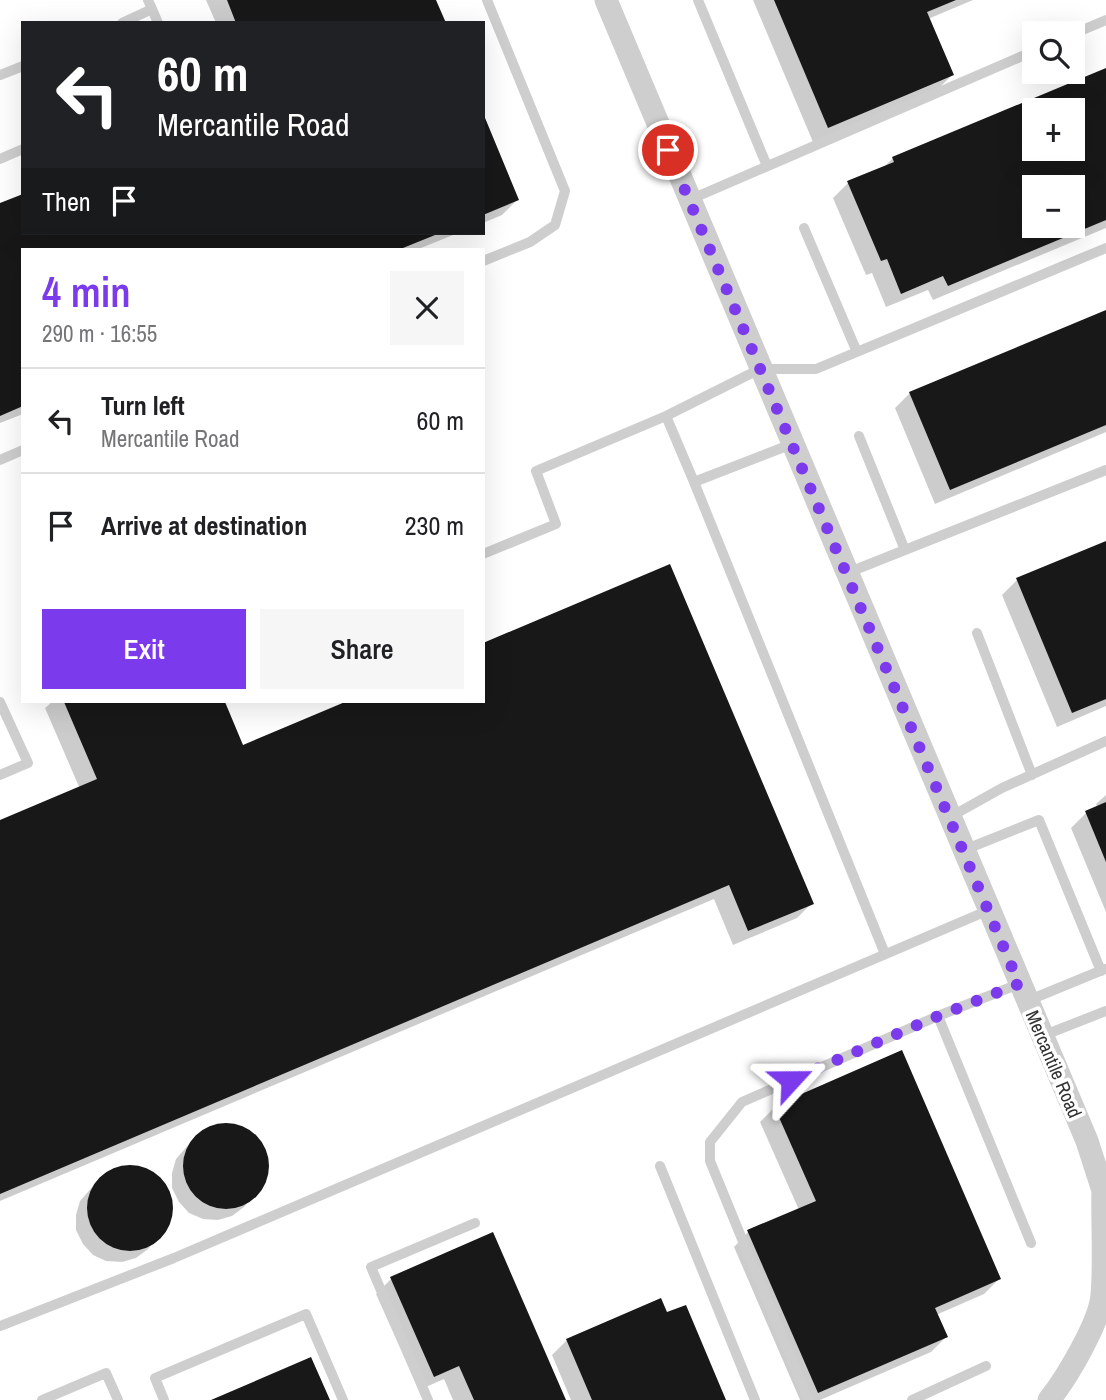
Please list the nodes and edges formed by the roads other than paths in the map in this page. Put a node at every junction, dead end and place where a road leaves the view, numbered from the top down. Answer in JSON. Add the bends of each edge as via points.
{"nodes":[{"id":1,"x":487,"y":0,"type":"edge"},
{"id":2,"x":606,"y":0,"type":"edge"},
{"id":3,"x":698,"y":0,"type":"edge"},
{"id":4,"x":150,"y":5,"type":"edge"},
{"id":5,"x":1106,"y":20,"type":"edge"},
{"id":6,"x":125,"y":21,"type":"edge"},
{"id":7,"x":157,"y":21,"type":"edge"},
{"id":8,"x":1085,"y":29,"type":"edge"},
{"id":9,"x":1022,"y":56,"type":"edge"},
{"id":10,"x":21,"y":67,"type":"edge"},
{"id":11,"x":0,"y":75,"type":"edge"},
{"id":12,"x":21,"y":150,"type":"edge"},
{"id":13,"x":0,"y":159,"type":"edge"},
{"id":14,"x":767,"y":166,"type":"junction"},
{"id":15,"x":689,"y":200,"type":"junction"},
{"id":16,"x":804,"y":228,"type":"dead end"},
{"id":17,"x":1106,"y":248,"type":"edge"},
{"id":18,"x":485,"y":260,"type":"edge"},
{"id":19,"x":857,"y":352,"type":"junction"},
{"id":20,"x":760,"y":369,"type":"junction"},
{"id":21,"x":666,"y":416,"type":"junction"},
{"id":22,"x":859,"y":436,"type":"dead end"},
{"id":23,"x":792,"y":444,"type":"junction"},
{"id":24,"x":21,"y":451,"type":"edge"},
{"id":25,"x":0,"y":460,"type":"edge"},
{"id":26,"x":1106,"y":470,"type":"edge"},
{"id":27,"x":694,"y":482,"type":"junction"},
{"id":28,"x":905,"y":550,"type":"junction"},
{"id":29,"x":485,"y":553,"type":"edge"},
{"id":30,"x":847,"y":573,"type":"junction"},
{"id":31,"x":977,"y":633,"type":"dead end"},
{"id":32,"x":0,"y":702,"type":"edge"},
{"id":33,"x":1106,"y":741,"type":"edge"},
{"id":34,"x":0,"y":775,"type":"edge"},
{"id":35,"x":1032,"y":775,"type":"junction"},
{"id":36,"x":950,"y":817,"type":"junction"},
{"id":37,"x":964,"y":850,"type":"junction"},
{"id":38,"x":989,"y":910,"type":"junction"},
{"id":39,"x":885,"y":954,"type":"junction"},
{"id":40,"x":1103,"y":970,"type":"edge"},
{"id":41,"x":1023,"y":993,"type":"junction"},
{"id":42,"x":1106,"y":1011,"type":"edge"},
{"id":43,"x":938,"y":1016,"type":"junction"},
{"id":44,"x":1042,"y":1036,"type":"junction"},
{"id":45,"x":660,"y":1166,"type":"dead end"},
{"id":46,"x":1104,"y":1194,"type":"edge"},
{"id":47,"x":475,"y":1223,"type":"dead end"},
{"id":48,"x":1031,"y":1243,"type":"dead end"},
{"id":49,"x":1104,"y":1280,"type":"edge"},
{"id":50,"x":0,"y":1326,"type":"edge"},
{"id":51,"x":986,"y":1366,"type":"dead end"},
{"id":52,"x":43,"y":1400,"type":"edge"},
{"id":53,"x":117,"y":1400,"type":"edge"},
{"id":54,"x":164,"y":1400,"type":"edge"},
{"id":55,"x":342,"y":1400,"type":"edge"},
{"id":56,"x":428,"y":1400,"type":"edge"},
{"id":57,"x":755,"y":1400,"type":"edge"},
{"id":58,"x":808,"y":1400,"type":"edge"},
{"id":59,"x":912,"y":1400,"type":"edge"},
{"id":60,"x":1049,"y":1400,"type":"edge"}],
"edges":[{"from":1,"to":18,"type":"lane","via":[[565,191],[555,225],[530,242]]},
{"from":2,"to":15,"type":"street","name":"Mercantile Road"},
{"from":3,"to":14,"type":"lane"},
{"from":4,"to":6,"type":"lane"},
{"from":4,"to":7,"type":"lane"},
{"from":5,"to":8,"type":"lane"},
{"from":9,"to":14,"type":"lane"},
{"from":10,"to":11,"type":"lane"},
{"from":12,"to":13,"type":"lane"},
{"from":14,"to":15,"type":"lane"},
{"from":15,"to":20,"type":"street","name":"Mercantile Road"},
{"from":16,"to":19,"type":"lane"},
{"from":17,"to":19,"type":"lane"},
{"from":19,"to":20,"type":"lane","via":[[816,369]]},
{"from":20,"to":21,"type":"lane"},
{"from":20,"to":23,"type":"street","name":"Mercantile Road"},
{"from":21,"to":27,"type":"lane"},
{"from":21,"to":29,"type":"lane","via":[[536,471],[556,524]]},
{"from":22,"to":28,"type":"lane"},
{"from":23,"to":27,"type":"lane"},
{"from":23,"to":30,"type":"street","name":"Mercantile Road"},
{"from":24,"to":25,"type":"lane"},
{"from":26,"to":28,"type":"lane"},
{"from":27,"to":39,"type":"lane"},
{"from":28,"to":30,"type":"lane"},
{"from":30,"to":36,"type":"street","name":"Mercantile Road"},
{"from":31,"to":35,"type":"lane"},
{"from":32,"to":34,"type":"lane","via":[[28,763]]},
{"from":33,"to":35,"type":"lane"},
{"from":35,"to":36,"type":"lane"},
{"from":36,"to":37,"type":"street","name":"Mercantile Road"},
{"from":37,"to":38,"type":"street","name":"Mercantile Road"},
{"from":37,"to":40,"type":"lane","via":[[1039,820]]},
{"from":38,"to":39,"type":"lane"},
{"from":38,"to":41,"type":"street","name":"Mercantile Road"},
{"from":39,"to":50,"type":"lane","via":[[174,1258]]},
{"from":40,"to":41,"type":"lane"},
{"from":41,"to":43,"type":"lane"},
{"from":41,"to":44,"type":"street","name":"Mercantile Road"},
{"from":42,"to":44,"type":"lane"},
{"from":43,"to":48,"type":"lane"},
{"from":43,"to":58,"type":"lane","via":[[743,1102],[710,1142],[710,1161]]},
{"from":44,"to":46,"type":"street","name":"Mercantile Road","via":[[1087,1141]]},
{"from":45,"to":57,"type":"lane"},
{"from":46,"to":49,"type":"street","name":"Mercantile Road"},
{"from":47,"to":56,"type":"lane","via":[[371,1267]]},
{"from":49,"to":60,"type":"street","name":"Mercantile Road","via":[[1087,1336]]},
{"from":51,"to":59,"type":"lane"},
{"from":52,"to":53,"type":"lane","via":[[106,1373]]},
{"from":54,"to":55,"type":"lane","via":[[155,1378],[306,1314]]}]}
